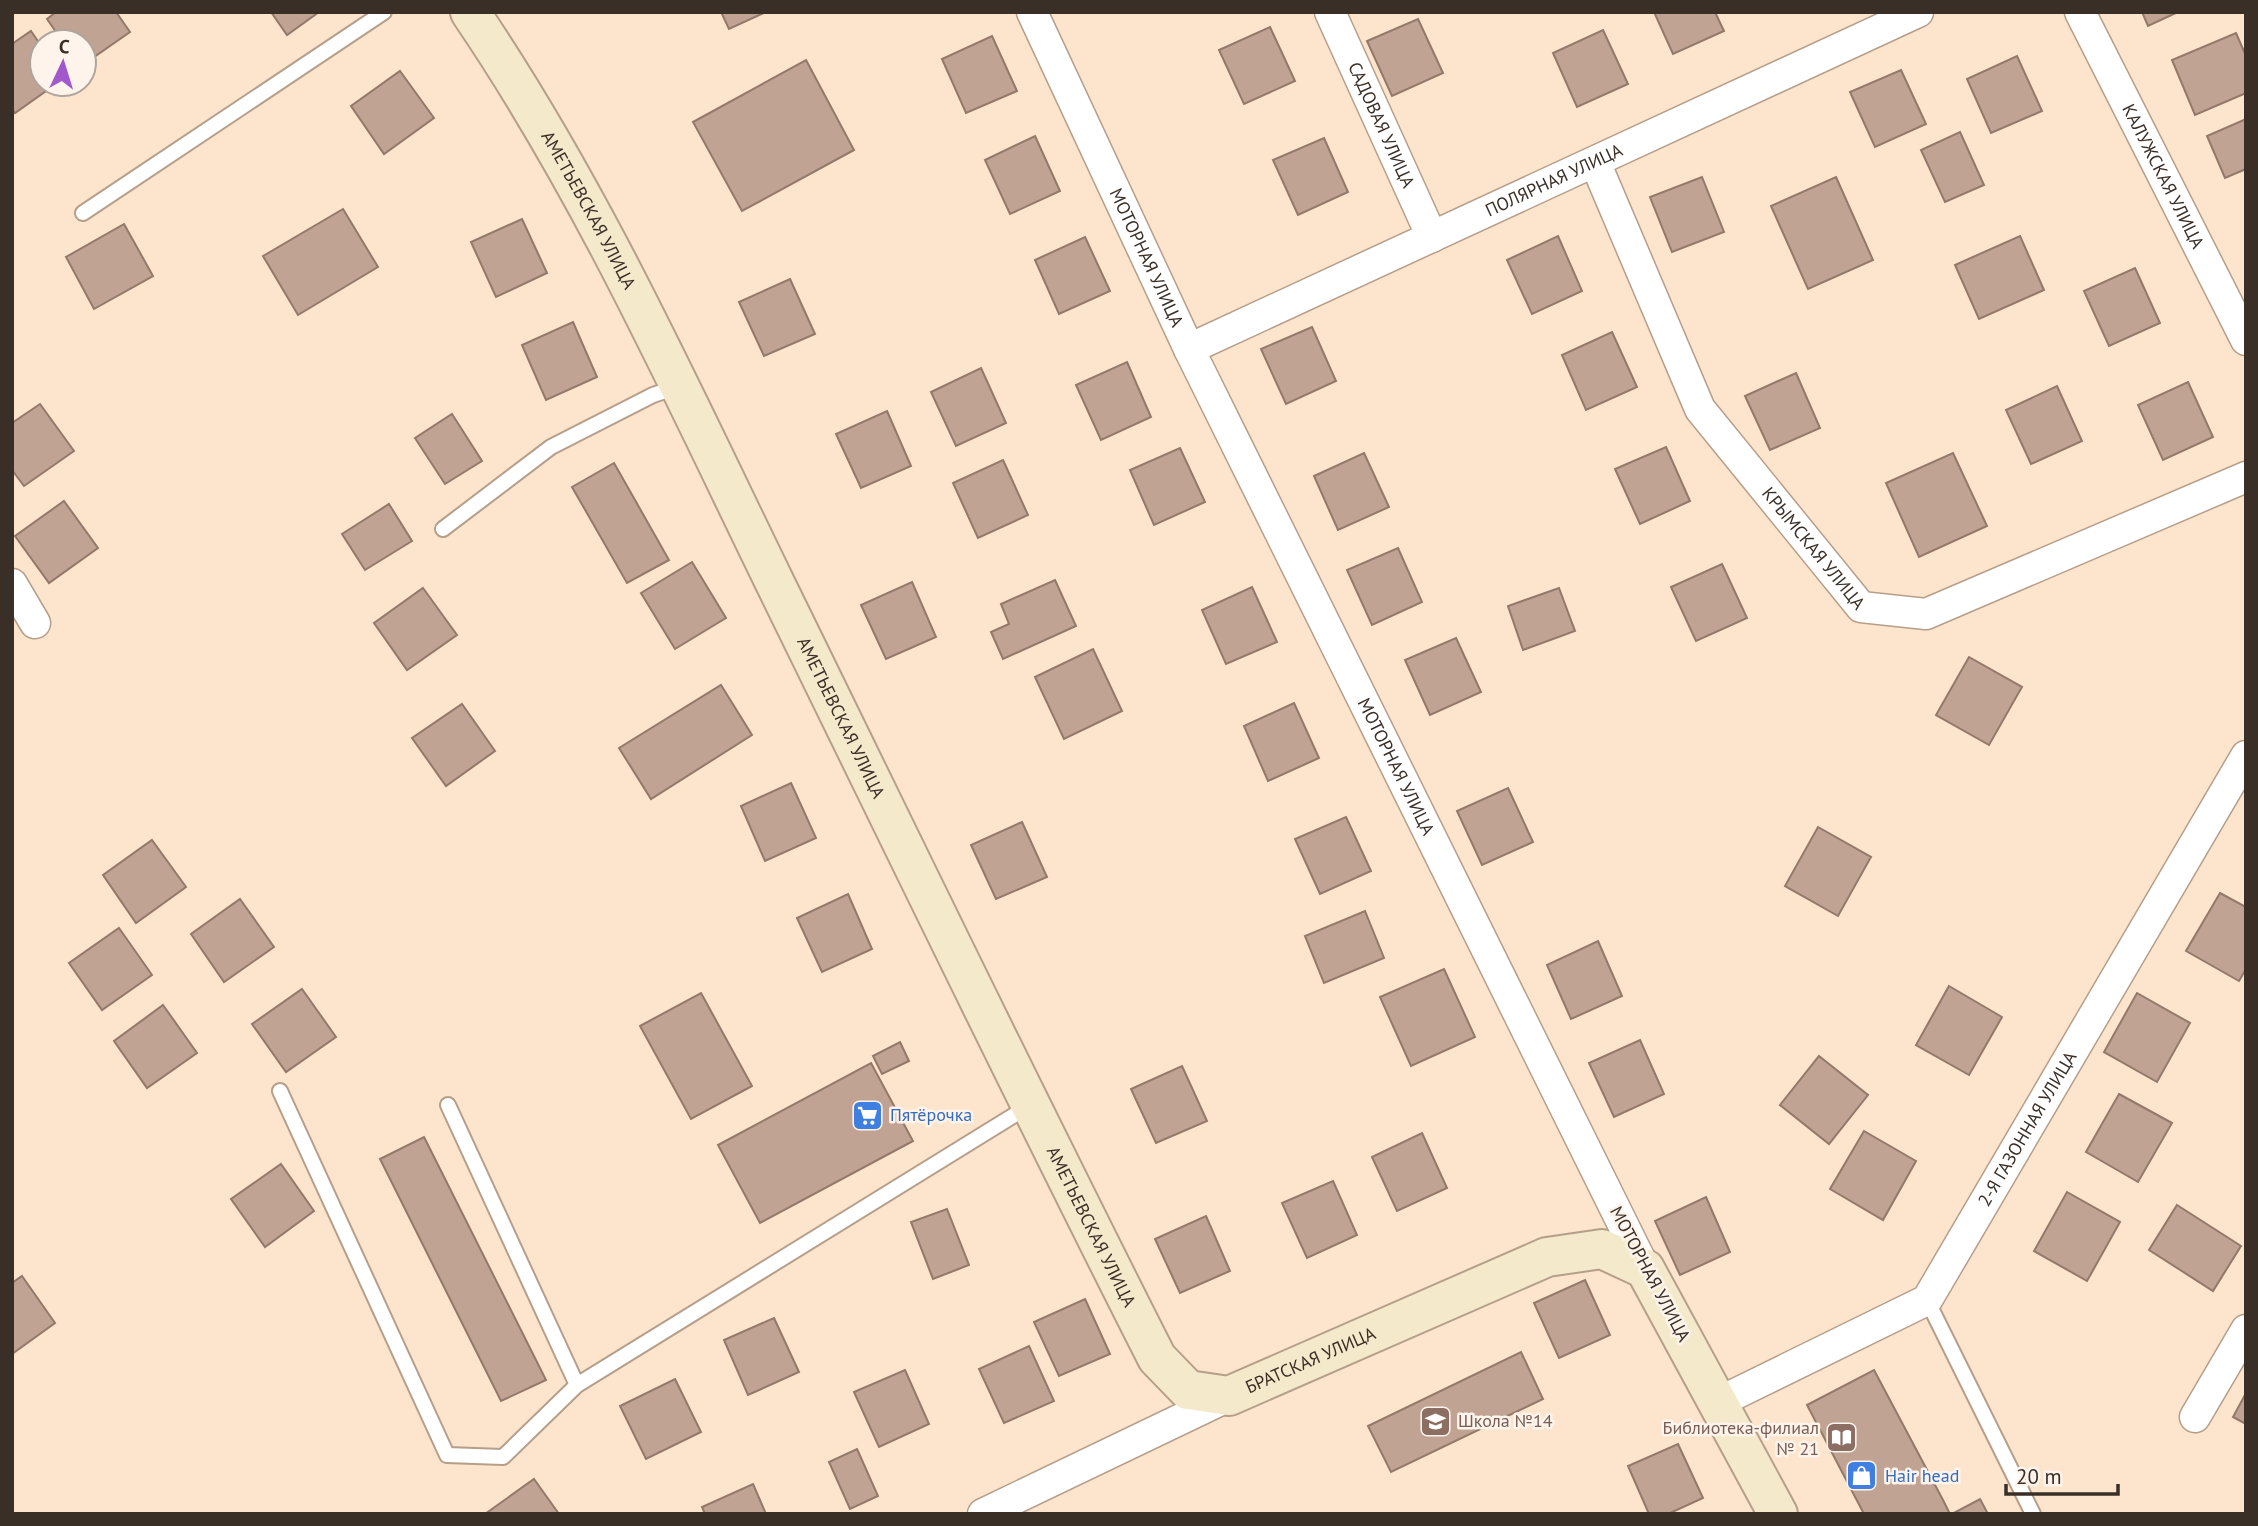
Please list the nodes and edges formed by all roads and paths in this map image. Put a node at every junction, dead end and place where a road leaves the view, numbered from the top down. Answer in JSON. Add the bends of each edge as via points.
{"nodes":[{"id":1,"x":384,"y":12,"type":"edge"},
{"id":2,"x":470,"y":12,"type":"edge"},
{"id":3,"x":1032,"y":12,"type":"edge"},
{"id":4,"x":1330,"y":12,"type":"edge"},
{"id":5,"x":1919,"y":12,"type":"edge"},
{"id":6,"x":2080,"y":12,"type":"edge"},
{"id":7,"x":1594,"y":162,"type":"junction"},
{"id":8,"x":83,"y":213,"type":"dead end"},
{"id":9,"x":1432,"y":237,"type":"junction"},
{"id":10,"x":2246,"y":340,"type":"edge"},
{"id":11,"x":1189,"y":349,"type":"junction"},
{"id":12,"x":679,"y":386,"type":"junction"},
{"id":13,"x":2246,"y":477,"type":"edge"},
{"id":14,"x":443,"y":529,"type":"dead end"},
{"id":15,"x":12,"y":583,"type":"edge"},
{"id":16,"x":35,"y":623,"type":"dead end"},
{"id":17,"x":2246,"y":756,"type":"edge"},
{"id":18,"x":280,"y":1091,"type":"dead end"},
{"id":19,"x":448,"y":1105,"type":"dead end"},
{"id":20,"x":1030,"y":1105,"type":"junction"},
{"id":21,"x":1645,"y":1269,"type":"junction"},
{"id":22,"x":1927,"y":1300,"type":"junction"},
{"id":23,"x":2246,"y":1330,"type":"edge"},
{"id":24,"x":577,"y":1385,"type":"junction"},
{"id":25,"x":1228,"y":1395,"type":"junction"},
{"id":26,"x":1719,"y":1402,"type":"junction"},
{"id":27,"x":2195,"y":1417,"type":"dead end"},
{"id":28,"x":983,"y":1514,"type":"edge"},
{"id":29,"x":1778,"y":1514,"type":"edge"},
{"id":30,"x":2033,"y":1514,"type":"edge"}],
"edges":[{"from":1,"to":8,"type":"lane"},
{"from":2,"to":12,"type":"street","name":"АМЕТЬЕВСКАЯ УЛИЦА","via":[[532,108]]},
{"from":3,"to":11,"type":"street","name":"МОТОРНАЯ УЛИЦА"},
{"from":4,"to":9,"type":"street","name":"САДОВАЯ УЛИЦА"},
{"from":5,"to":7,"type":"street","name":"ПОЛЯРНАЯ УЛИЦА"},
{"from":6,"to":10,"type":"street","name":"КАЛУЖСКАЯ УЛИЦА"},
{"from":7,"to":9,"type":"street","name":"ПОЛЯРНАЯ УЛИЦА"},
{"from":7,"to":13,"type":"street","name":"КРЫМСКАЯ УЛИЦА","via":[[1700,409],[1861,607],[1926,614]]},
{"from":9,"to":11,"type":"street","name":"ПОЛЯРНАЯ УЛИЦА"},
{"from":11,"to":21,"type":"street","name":"МОТОРНАЯ УЛИЦА"},
{"from":12,"to":14,"type":"lane","via":[[551,447]]},
{"from":12,"to":20,"type":"street","name":"АМЕТЬЕВСКАЯ УЛИЦА"},
{"from":15,"to":16,"type":"street"},
{"from":17,"to":22,"type":"street","name":"2-Я ГАЗОННАЯ УЛИЦА"},
{"from":18,"to":24,"type":"lane","via":[[447,1455],[503,1457]]},
{"from":19,"to":24,"type":"lane"},
{"from":20,"to":24,"type":"lane"},
{"from":20,"to":25,"type":"street","name":"АМЕТЬЕВСКАЯ УЛИЦА","via":[[1157,1357],[1188,1390]]},
{"from":21,"to":25,"type":"street","name":"БРАТСКАЯ УЛИЦА","via":[[1602,1249],[1547,1256]]},
{"from":21,"to":26,"type":"street","name":"МОТОРНАЯ УЛИЦА"},
{"from":22,"to":26,"type":"street"},
{"from":22,"to":30,"type":"lane"},
{"from":23,"to":27,"type":"street"},
{"from":25,"to":28,"type":"street","name":"БРАТСКАЯ УЛИЦА"},
{"from":26,"to":29,"type":"street","name":"МОТОРНАЯ УЛИЦА"}]}
